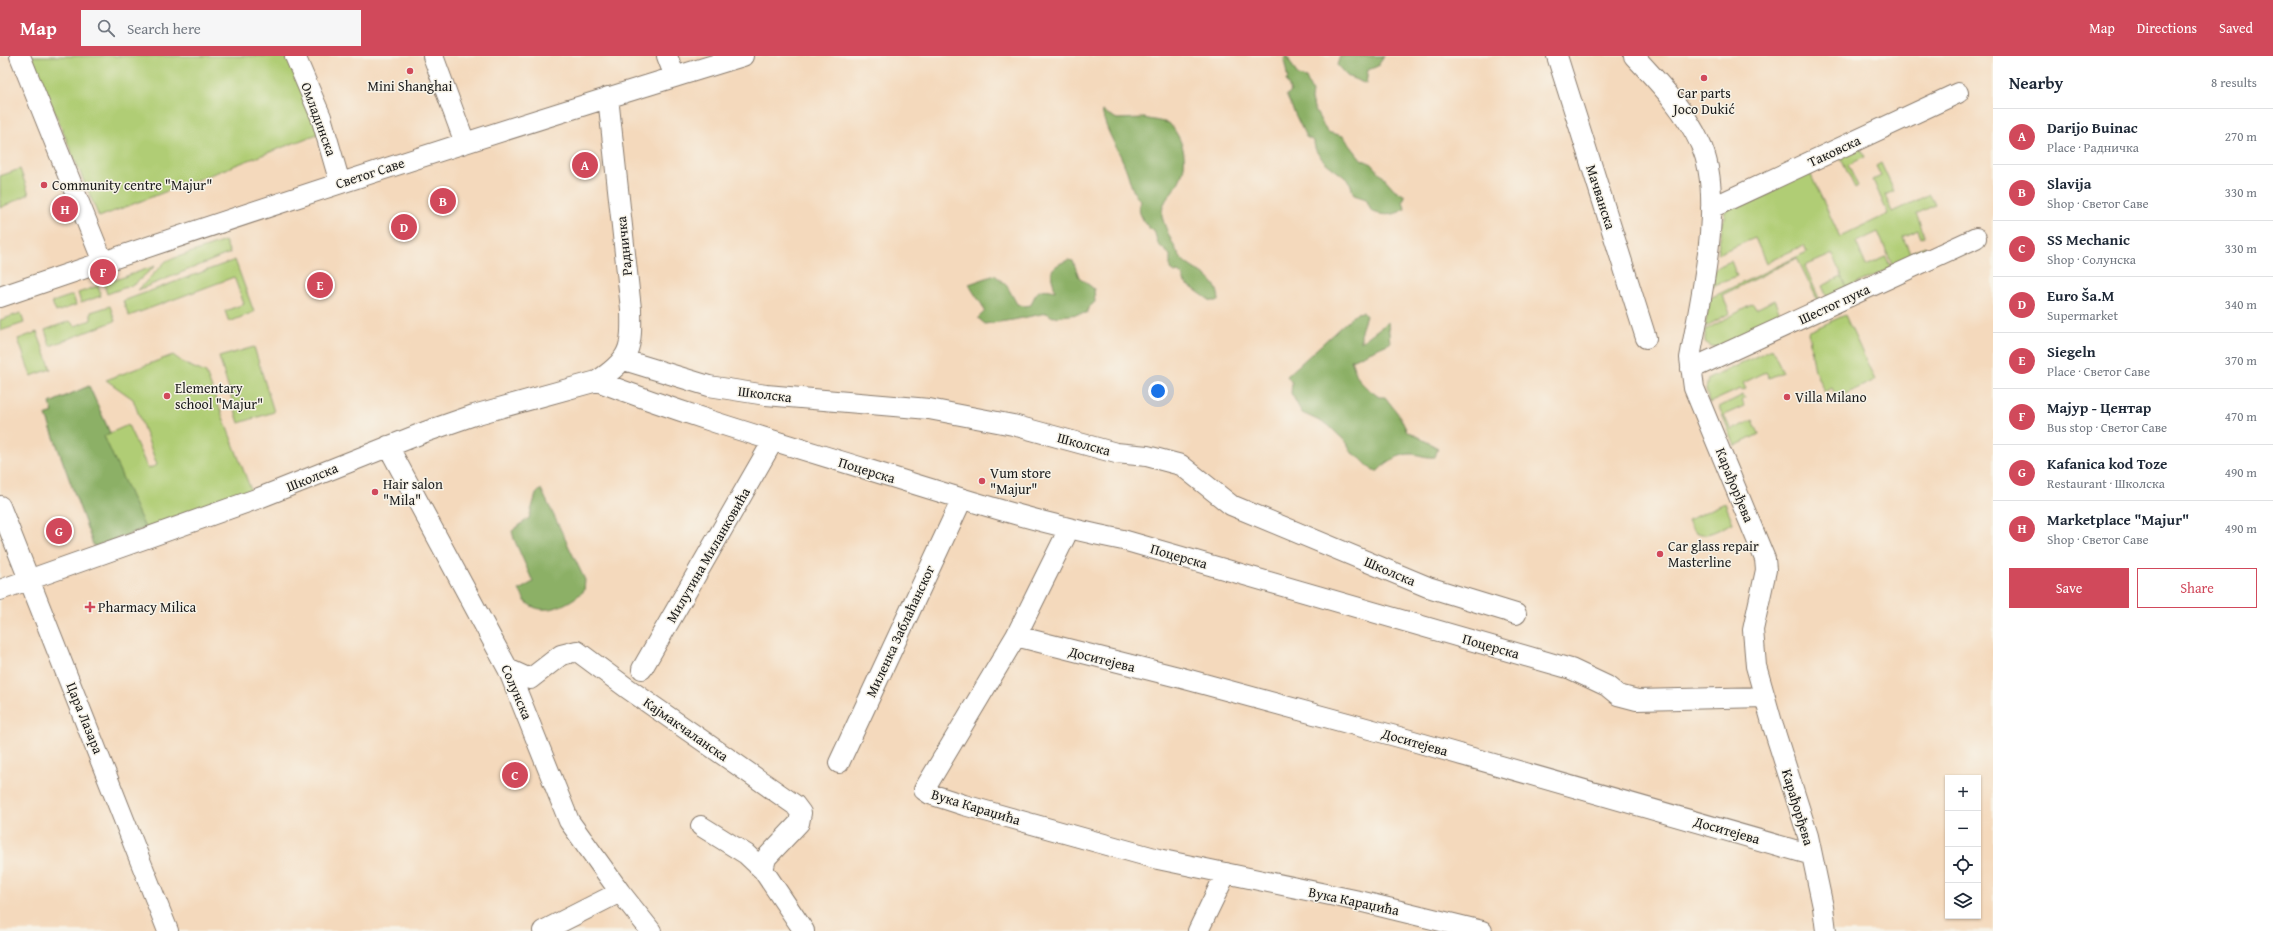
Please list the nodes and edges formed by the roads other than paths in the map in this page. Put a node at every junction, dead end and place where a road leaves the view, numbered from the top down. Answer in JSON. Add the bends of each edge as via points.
{"nodes":[{"id":1,"x":20,"y":56,"type":"edge"},
{"id":2,"x":295,"y":56,"type":"edge"},
{"id":3,"x":433,"y":56,"type":"edge"},
{"id":4,"x":667,"y":56,"type":"edge"},
{"id":5,"x":743,"y":56,"type":"edge"},
{"id":6,"x":1557,"y":56,"type":"edge"},
{"id":7,"x":1640,"y":57,"type":"edge"},
{"id":8,"x":675,"y":77,"type":"junction"},
{"id":9,"x":1958,"y":94,"type":"dead end"},
{"id":10,"x":608,"y":97,"type":"junction"},
{"id":11,"x":465,"y":143,"type":"junction"},
{"id":12,"x":340,"y":183,"type":"junction"},
{"id":13,"x":1711,"y":208,"type":"junction"},
{"id":14,"x":1976,"y":238,"type":"dead end"},
{"id":15,"x":103,"y":262,"type":"junction"},
{"id":16,"x":0,"y":297,"type":"edge"},
{"id":17,"x":1646,"y":338,"type":"dead end"},
{"id":18,"x":624,"y":360,"type":"junction"},
{"id":19,"x":1691,"y":369,"type":"junction"},
{"id":20,"x":597,"y":381,"type":"junction"},
{"id":21,"x":773,"y":441,"type":"junction"},
{"id":22,"x":388,"y":446,"type":"junction"},
{"id":23,"x":962,"y":499,"type":"junction"},
{"id":24,"x":0,"y":506,"type":"edge"},
{"id":25,"x":1067,"y":529,"type":"junction"},
{"id":26,"x":29,"y":580,"type":"junction"},
{"id":27,"x":0,"y":590,"type":"edge"},
{"id":28,"x":1516,"y":614,"type":"dead end"},
{"id":29,"x":1016,"y":636,"type":"junction"},
{"id":30,"x":508,"y":669,"type":"junction"},
{"id":31,"x":642,"y":669,"type":"dead end"},
{"id":32,"x":1765,"y":696,"type":"junction"},
{"id":33,"x":839,"y":763,"type":"dead end"},
{"id":34,"x":702,"y":826,"type":"dead end"},
{"id":35,"x":1812,"y":855,"type":"junction"},
{"id":36,"x":762,"y":870,"type":"junction"},
{"id":37,"x":1226,"y":873,"type":"junction"},
{"id":38,"x":620,"y":892,"type":"junction"},
{"id":39,"x":168,"y":931,"type":"edge"},
{"id":40,"x":543,"y":931,"type":"edge"},
{"id":41,"x":652,"y":931,"type":"edge"},
{"id":42,"x":804,"y":931,"type":"edge"},
{"id":43,"x":1198,"y":931,"type":"edge"},
{"id":44,"x":1482,"y":931,"type":"edge"},
{"id":45,"x":1826,"y":931,"type":"edge"}],
"edges":[{"from":1,"to":15,"type":"street"},
{"from":2,"to":12,"type":"street","name":"Омладинска","via":[[324,124]]},
{"from":3,"to":11,"type":"street"},
{"from":4,"to":8,"type":"street"},
{"from":5,"to":8,"type":"street","name":"Светог Саве"},
{"from":6,"to":17,"type":"street","name":"Мачванска"},
{"from":7,"to":13,"type":"street","name":"Карађорђева","via":[[1700,143],[1708,164]]},
{"from":8,"to":10,"type":"street","name":"Светог Саве"},
{"from":9,"to":13,"type":"street","name":"Таковска"},
{"from":10,"to":11,"type":"street","name":"Светог Саве"},
{"from":10,"to":18,"type":"street","name":"Радничка","via":[[630,309],[631,339]]},
{"from":11,"to":12,"type":"street","name":"Светог Саве"},
{"from":12,"to":15,"type":"street","name":"Светог Саве"},
{"from":13,"to":19,"type":"street","name":"Карађорђева","via":[[1706,266],[1690,358]]},
{"from":14,"to":19,"type":"street","name":"Шестог пука"},
{"from":15,"to":16,"type":"street","name":"Светог Саве"},
{"from":18,"to":20,"type":"street"},
{"from":18,"to":28,"type":"street","name":"Школска","via":[[709,386],[766,395],[930,409],[1013,425],[1116,453],[1147,456],[1181,465],[1231,505],[1428,587]]},
{"from":19,"to":32,"type":"street","name":"Карађорђева","via":[[1694,388],[1765,559],[1766,570],[1753,630],[1756,666]]},
{"from":20,"to":21,"type":"street","name":"Поцерска","via":[[687,414]]},
{"from":20,"to":22,"type":"street","name":"Школска","via":[[474,414]]},
{"from":21,"to":23,"type":"street","name":"Поцерска"},
{"from":21,"to":31,"type":"street","name":"Милутина Миланковића"},
{"from":22,"to":26,"type":"street","name":"Школска","via":[[259,498]]},
{"from":22,"to":30,"type":"street","name":"Солунска"},
{"from":23,"to":25,"type":"street","name":"Поцерска"},
{"from":23,"to":33,"type":"street","name":"Миленка Заблаћанског"},
{"from":24,"to":26,"type":"street","name":"Цара Лазара"},
{"from":25,"to":29,"type":"street","name":"Вука Караџића"},
{"from":25,"to":32,"type":"street","name":"Поцерска","via":[[1122,540],[1571,669],[1607,686],[1618,695],[1637,700]]},
{"from":26,"to":27,"type":"street","name":"Школска"},
{"from":26,"to":39,"type":"street","name":"Цара Лазара"},
{"from":29,"to":35,"type":"street","name":"Доситејева","via":[[1392,735]]},
{"from":29,"to":37,"type":"street","name":"Вука Караџића","via":[[924,790],[1110,846]]},
{"from":30,"to":36,"type":"street","name":"Кајмакчаланска","via":[[530,679],[560,655],[577,651],[796,805],[801,814],[800,823],[766,858]]},
{"from":30,"to":38,"type":"street","name":"Солунска","via":[[569,821]]},
{"from":32,"to":35,"type":"street","name":"Карађорђева"},
{"from":34,"to":36,"type":"street","via":[[746,854]]},
{"from":35,"to":45,"type":"street","name":"Карађорђева"},
{"from":36,"to":42,"type":"street"},
{"from":37,"to":43,"type":"street"},
{"from":37,"to":44,"type":"street","name":"Вука Караџића"},
{"from":38,"to":40,"type":"street"},
{"from":38,"to":41,"type":"street","name":"Солунска"}]}
